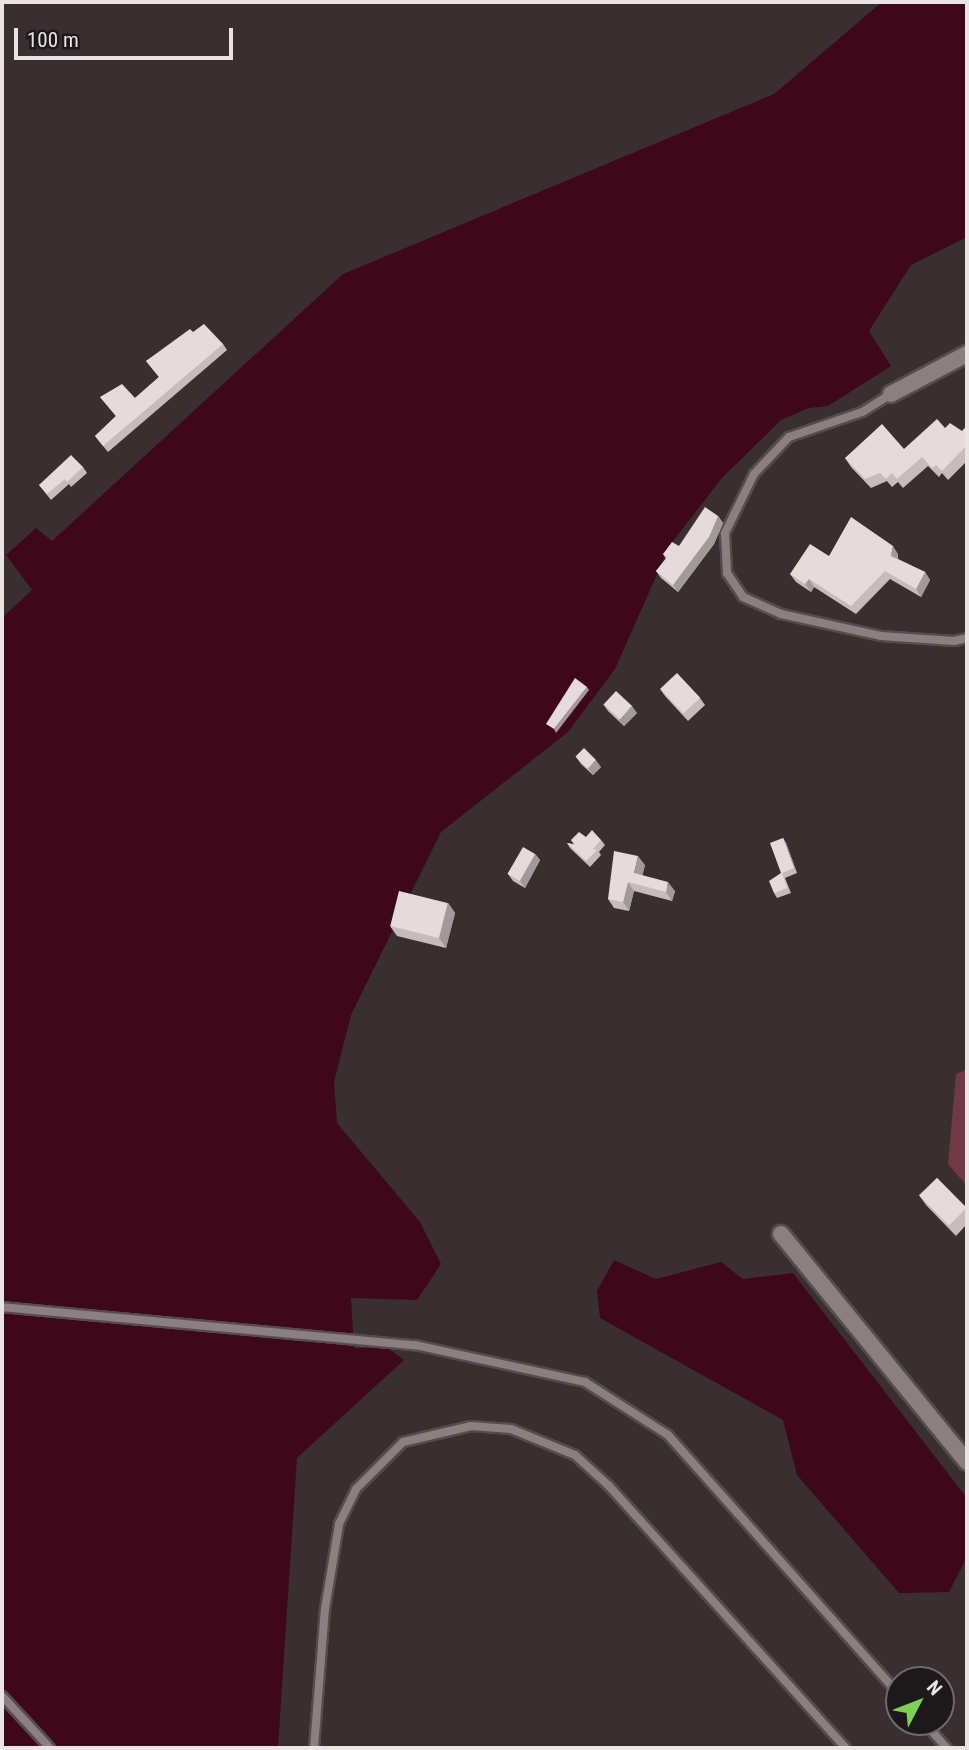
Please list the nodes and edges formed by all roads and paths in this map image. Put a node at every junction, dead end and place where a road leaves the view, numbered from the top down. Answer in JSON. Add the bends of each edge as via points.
{"nodes":[{"id":1,"x":967,"y":354,"type":"edge"},
{"id":2,"x":891,"y":394,"type":"joint"},
{"id":3,"x":967,"y":638,"type":"edge"},
{"id":4,"x":781,"y":1234,"type":"dead end"},
{"id":5,"x":2,"y":1307,"type":"edge"},
{"id":6,"x":967,"y":1462,"type":"edge"},
{"id":7,"x":885,"y":1678,"type":"edge"},
{"id":8,"x":2,"y":1696,"type":"edge"},
{"id":9,"x":50,"y":1748,"type":"edge"},
{"id":10,"x":314,"y":1748,"type":"edge"},
{"id":11,"x":846,"y":1748,"type":"edge"}],
"edges":[{"from":1,"to":2,"type":"street"},
{"from":2,"to":3,"type":"lane","via":[[862,412],[789,437],[754,474],[725,533],[727,573],[743,597],[781,614],[881,636]]},
{"from":4,"to":6,"type":"street"},
{"from":5,"to":7,"type":"lane","via":[[415,1345],[586,1382],[627,1405],[677,1445]]},
{"from":8,"to":9,"type":"lane"},
{"from":10,"to":11,"type":"lane","via":[[325,1609],[339,1524],[350,1501],[403,1442],[471,1426],[510,1429],[575,1455],[609,1486]]}]}
